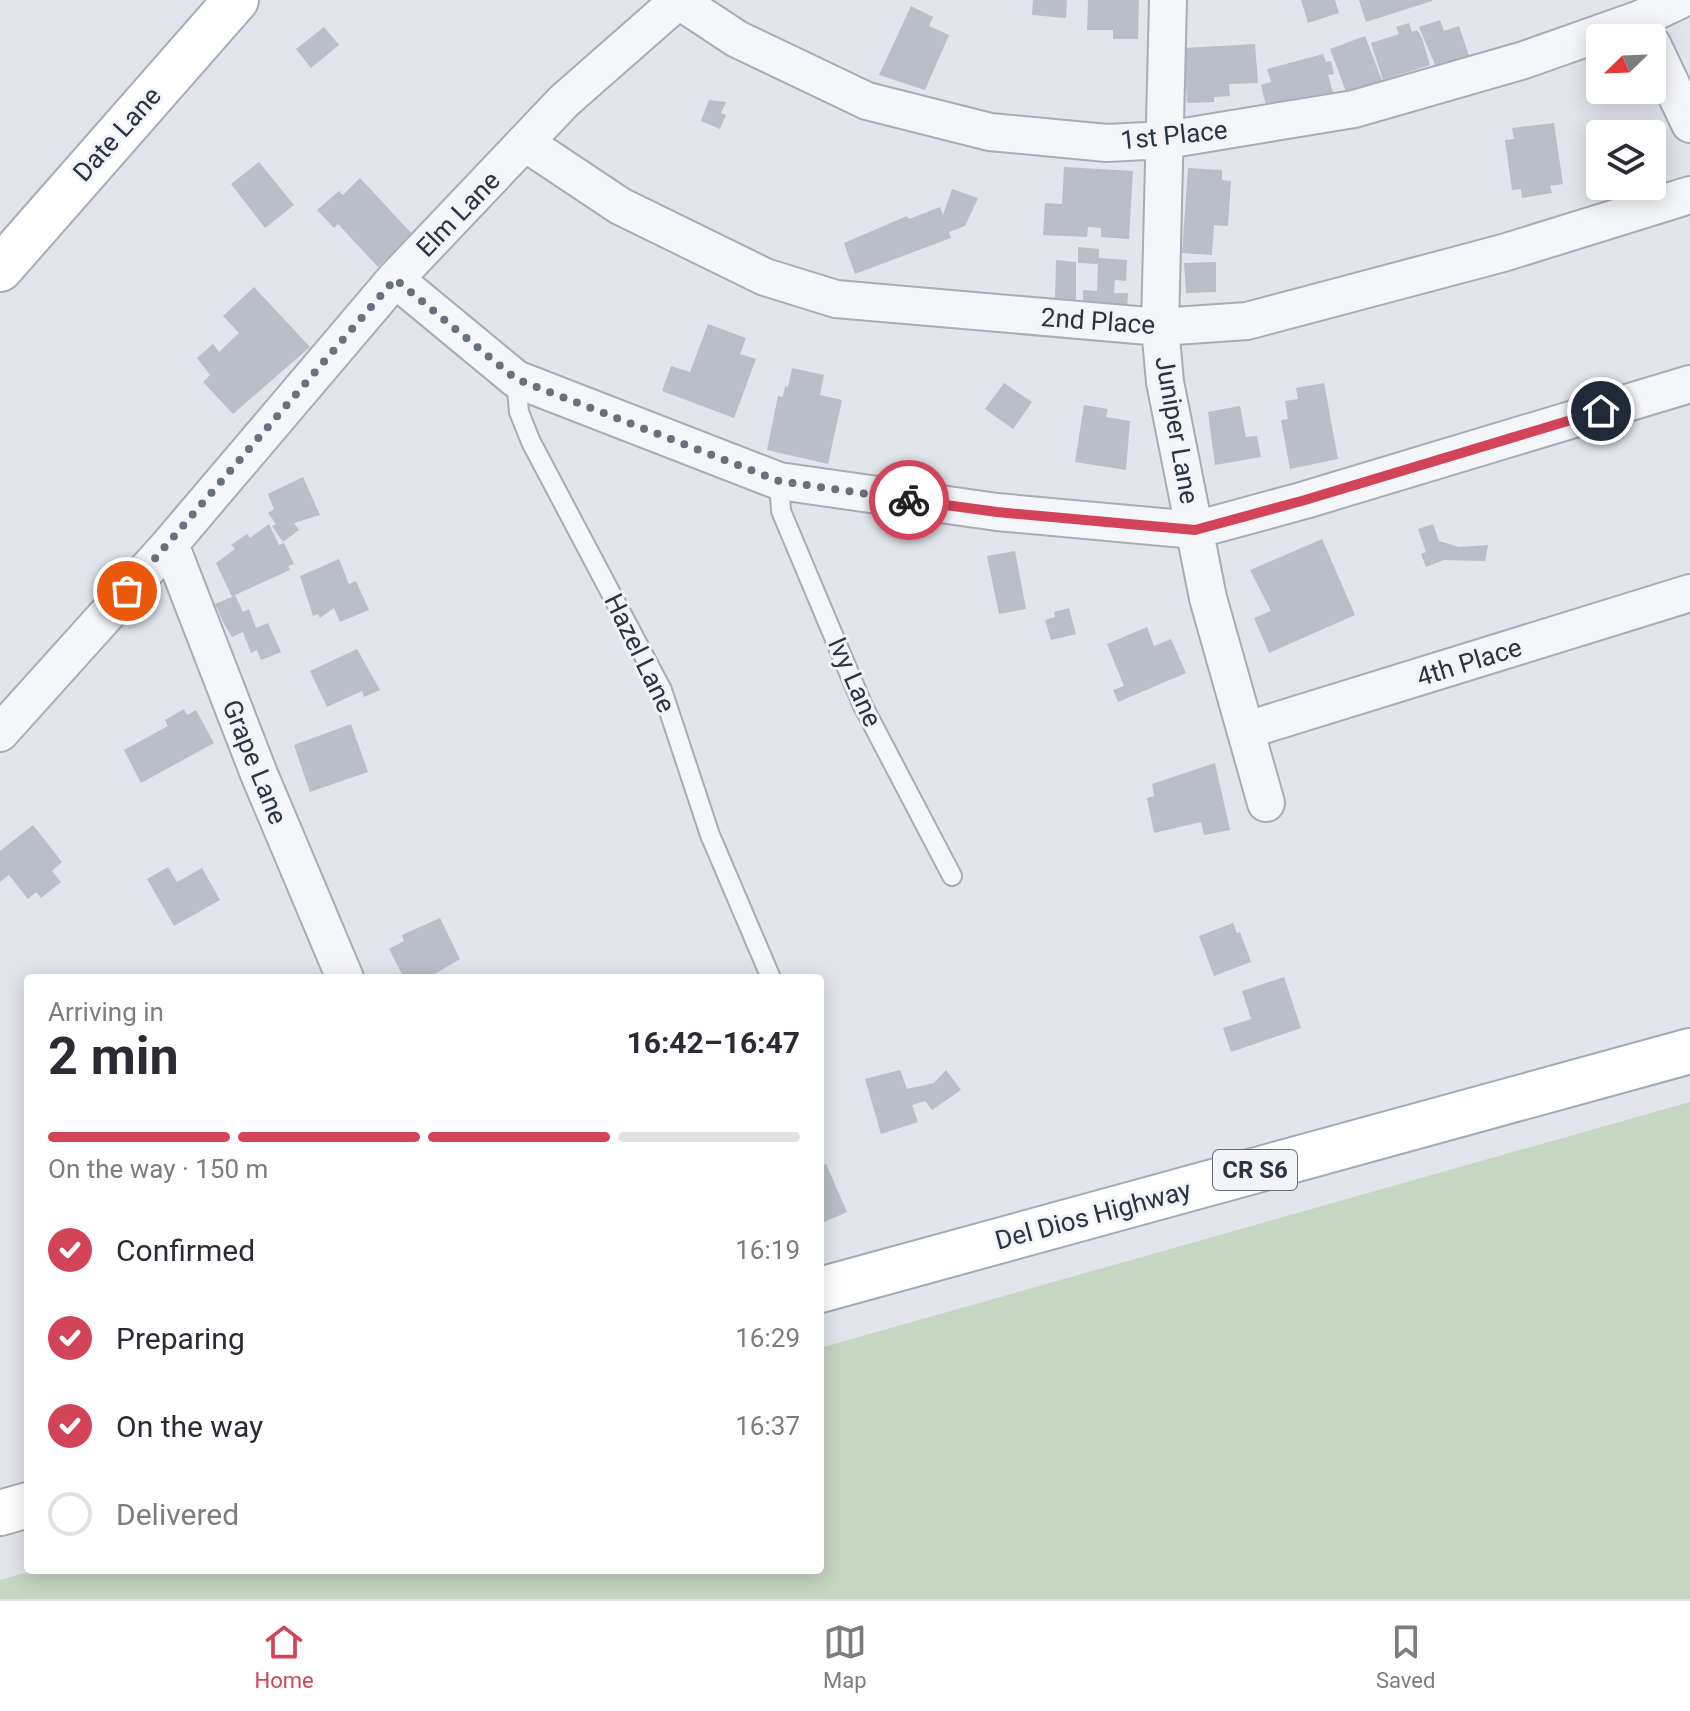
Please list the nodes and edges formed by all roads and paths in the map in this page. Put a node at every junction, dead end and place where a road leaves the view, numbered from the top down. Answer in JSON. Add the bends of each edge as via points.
{"nodes":[{"id":1,"x":236,"y":0,"type":"edge"},
{"id":2,"x":678,"y":0,"type":"edge"},
{"id":3,"x":1168,"y":0,"type":"edge"},
{"id":4,"x":1680,"y":0,"type":"edge"},
{"id":5,"x":1644,"y":24,"type":"edge"},
{"id":6,"x":1586,"y":42,"type":"edge"},
{"id":7,"x":1666,"y":73,"type":"edge"},
{"id":8,"x":1690,"y":124,"type":"edge"},
{"id":9,"x":1166,"y":140,"type":"junction"},
{"id":10,"x":527,"y":144,"type":"junction"},
{"id":11,"x":1690,"y":195,"type":"edge"},
{"id":12,"x":0,"y":269,"type":"edge"},
{"id":13,"x":395,"y":279,"type":"junction"},
{"id":14,"x":1160,"y":327,"type":"junction"},
{"id":15,"x":516,"y":379,"type":"junction"},
{"id":16,"x":1690,"y":384,"type":"edge"},
{"id":17,"x":779,"y":481,"type":"junction"},
{"id":18,"x":1195,"y":530,"type":"junction"},
{"id":19,"x":170,"y":544,"type":"junction"},
{"id":20,"x":1690,"y":593,"type":"edge"},
{"id":21,"x":1247,"y":730,"type":"junction"},
{"id":22,"x":0,"y":733,"type":"edge"},
{"id":23,"x":1266,"y":803,"type":"dead end"},
{"id":24,"x":952,"y":876,"type":"dead end"},
{"id":25,"x":343,"y":974,"type":"edge"},
{"id":26,"x":769,"y":974,"type":"edge"},
{"id":27,"x":1690,"y":1051,"type":"edge"},
{"id":28,"x":824,"y":1289,"type":"edge"},
{"id":29,"x":24,"y":1506,"type":"edge"},
{"id":30,"x":0,"y":1513,"type":"edge"}],
"edges":[{"from":1,"to":12,"type":"main road","name":"Date Lane"},
{"from":2,"to":9,"type":"street","name":"1st Place","via":[[737,39],[867,101],[990,132],[1107,143]]},
{"from":2,"to":10,"type":"street","name":"Elm Lane","via":[[564,101]]},
{"from":3,"to":9,"type":"street","name":"Juniper Lane"},
{"from":4,"to":5,"type":"street","name":"1st Place"},
{"from":6,"to":9,"type":"street","name":"1st Place","via":[[1354,109]]},
{"from":7,"to":8,"type":"street"},
{"from":9,"to":14,"type":"street","name":"Juniper Lane"},
{"from":10,"to":13,"type":"street","name":"Elm Lane"},
{"from":10,"to":14,"type":"street","name":"2nd Place","via":[[620,206],[765,277],[836,299]]},
{"from":11,"to":14,"type":"street","name":"2nd Place","via":[[1503,253],[1247,321]]},
{"from":13,"to":15,"type":"street"},
{"from":13,"to":19,"type":"street","name":"Elm Lane"},
{"from":14,"to":18,"type":"street","name":"Juniper Lane","via":[[1165,382]]},
{"from":15,"to":17,"type":"street"},
{"from":15,"to":26,"type":"lane","name":"Hazel Lane","via":[[519,412],[531,442],[662,690],[710,835]]},
{"from":16,"to":18,"type":"street"},
{"from":17,"to":18,"type":"street","via":[[997,512]]},
{"from":17,"to":24,"type":"lane","name":"Ivy Lane","via":[[781,511],[863,706]]},
{"from":18,"to":21,"type":"street","name":"Juniper Lane","via":[[1208,598]]},
{"from":19,"to":22,"type":"street","name":"Elm Lane"},
{"from":19,"to":25,"type":"street","name":"Grape Lane"},
{"from":20,"to":21,"type":"street","name":"4th Place"},
{"from":21,"to":23,"type":"street","name":"Juniper Lane"},
{"from":27,"to":28,"type":"main road","name":"Del Dios Highway","number":"CR S6"},
{"from":29,"to":30,"type":"main road"}]}
